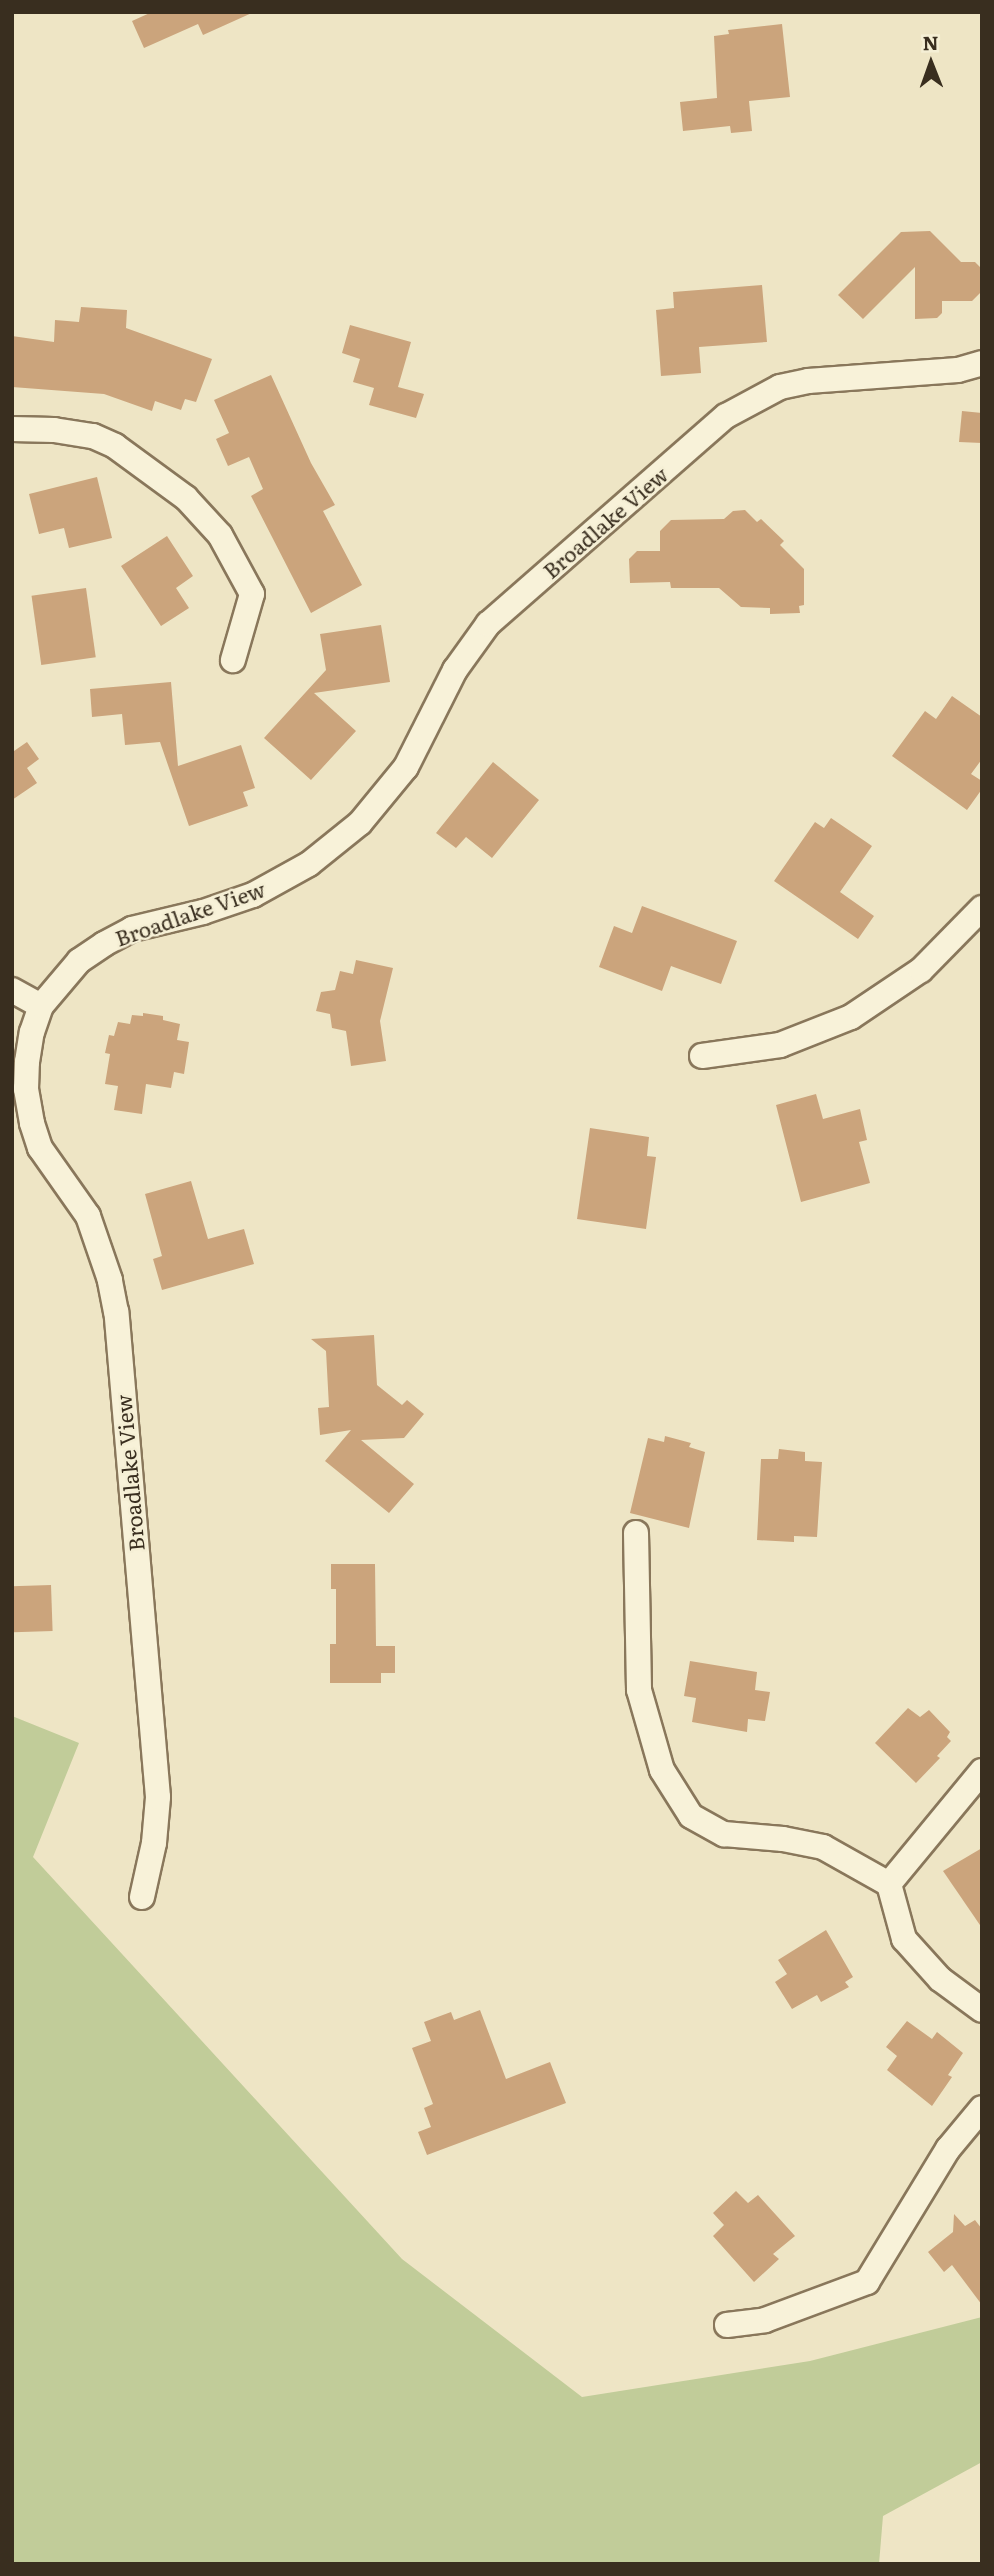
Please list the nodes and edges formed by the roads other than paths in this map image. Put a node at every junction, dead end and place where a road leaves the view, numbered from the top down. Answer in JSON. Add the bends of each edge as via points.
{"nodes":[{"id":1,"x":982,"y":363,"type":"edge"},
{"id":2,"x":12,"y":429,"type":"edge"},
{"id":3,"x":233,"y":660,"type":"dead end"},
{"id":4,"x":982,"y":908,"type":"edge"},
{"id":5,"x":12,"y":990,"type":"edge"},
{"id":6,"x":41,"y":1006,"type":"junction"},
{"id":7,"x":702,"y":1056,"type":"dead end"},
{"id":8,"x":636,"y":1533,"type":"dead end"},
{"id":9,"x":982,"y":1771,"type":"edge"},
{"id":10,"x":889,"y":1884,"type":"junction"},
{"id":11,"x":142,"y":1896,"type":"dead end"},
{"id":12,"x":982,"y":2010,"type":"edge"},
{"id":13,"x":982,"y":2109,"type":"edge"},
{"id":14,"x":727,"y":2325,"type":"dead end"}],
"edges":[{"from":1,"to":6,"type":"street","name":"Broadlake View","via":[[958,370],[799,383],[780,387],[726,416],[488,624],[455,670],[406,767],[360,823],[309,864],[260,891],[229,905],[132,929],[104,944],[79,961]]},
{"from":2,"to":3,"type":"street","via":[[93,436],[116,446],[186,498],[220,535],[252,594]]},
{"from":4,"to":7,"type":"street","via":[[921,970],[850,1017],[780,1045]]},
{"from":5,"to":6,"type":"street"},
{"from":6,"to":11,"type":"street","name":"Broadlake View","via":[[27,1062],[32,1123],[40,1148],[88,1216],[107,1268],[116,1312],[158,1797]]},
{"from":8,"to":10,"type":"street","via":[[639,1690],[662,1770],[691,1816],[724,1834],[824,1847]]},
{"from":9,"to":10,"type":"street"},
{"from":10,"to":12,"type":"street","via":[[904,1939],[940,1979]]},
{"from":13,"to":14,"type":"street","via":[[948,2149],[867,2282],[765,2320]]}]}
